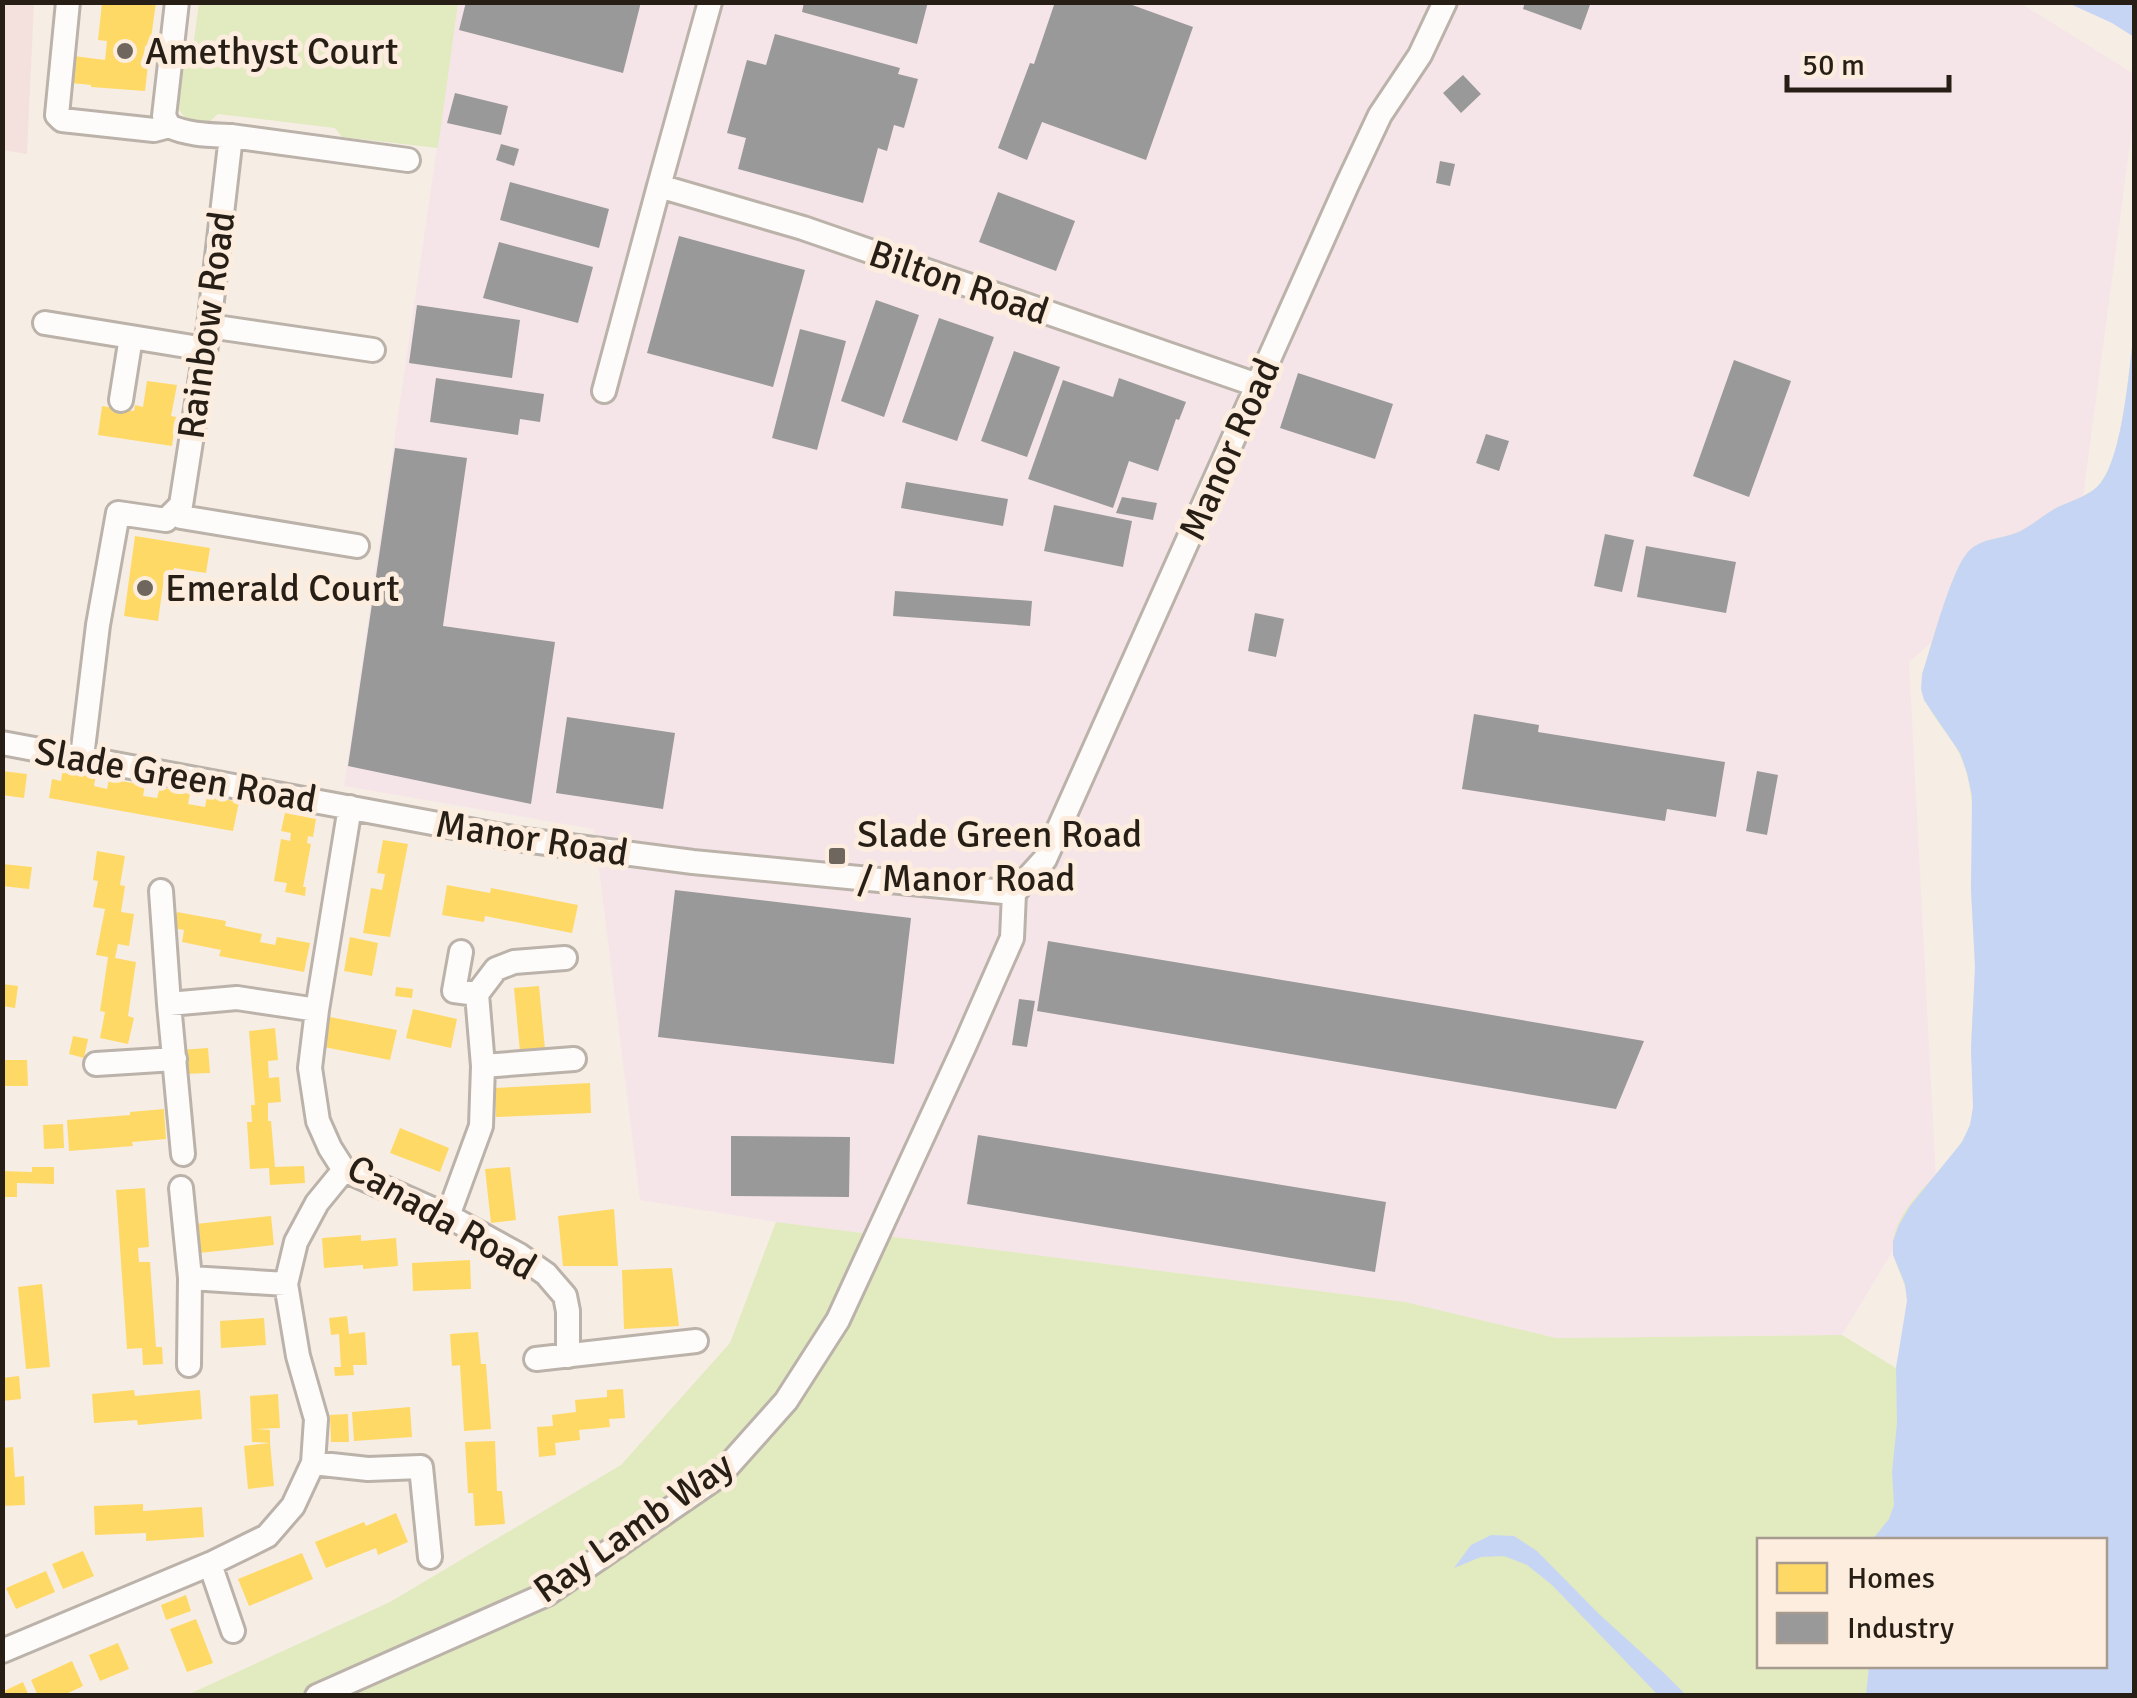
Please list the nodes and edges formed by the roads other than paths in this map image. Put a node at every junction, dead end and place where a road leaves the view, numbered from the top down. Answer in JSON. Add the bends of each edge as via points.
{"nodes":[{"id":1,"x":68,"y":2,"type":"edge"},
{"id":2,"x":177,"y":2,"type":"edge"},
{"id":3,"x":710,"y":2,"type":"edge"},
{"id":4,"x":1445,"y":2,"type":"edge"},
{"id":5,"x":169,"y":126,"type":"junction"},
{"id":6,"x":231,"y":136,"type":"junction"},
{"id":7,"x":408,"y":160,"type":"dead end"},
{"id":8,"x":659,"y":186,"type":"junction"},
{"id":9,"x":45,"y":323,"type":"dead end"},
{"id":10,"x":131,"y":337,"type":"junction"},
{"id":11,"x":207,"y":337,"type":"junction"},
{"id":12,"x":373,"y":350,"type":"dead end"},
{"id":13,"x":1256,"y":385,"type":"junction"},
{"id":14,"x":604,"y":391,"type":"dead end"},
{"id":15,"x":121,"y":400,"type":"dead end"},
{"id":16,"x":174,"y":512,"type":"junction"},
{"id":17,"x":357,"y":546,"type":"dead end"},
{"id":18,"x":2,"y":744,"type":"edge"},
{"id":19,"x":82,"y":757,"type":"junction"},
{"id":20,"x":350,"y":807,"type":"junction"},
{"id":21,"x":161,"y":891,"type":"dead end"},
{"id":22,"x":1014,"y":893,"type":"junction"},
{"id":23,"x":461,"y":952,"type":"dead end"},
{"id":24,"x":566,"y":958,"type":"dead end"},
{"id":25,"x":477,"y":994,"type":"junction"},
{"id":26,"x":169,"y":1004,"type":"junction"},
{"id":27,"x":317,"y":1010,"type":"junction"},
{"id":28,"x":175,"y":1059,"type":"junction"},
{"id":29,"x":574,"y":1059,"type":"dead end"},
{"id":30,"x":96,"y":1064,"type":"dead end"},
{"id":31,"x":483,"y":1066,"type":"junction"},
{"id":32,"x":183,"y":1154,"type":"dead end"},
{"id":33,"x":344,"y":1170,"type":"junction"},
{"id":34,"x":181,"y":1188,"type":"dead end"},
{"id":35,"x":448,"y":1216,"type":"junction"},
{"id":36,"x":190,"y":1278,"type":"junction"},
{"id":37,"x":286,"y":1284,"type":"junction"},
{"id":38,"x":696,"y":1341,"type":"dead end"},
{"id":39,"x":568,"y":1356,"type":"junction"},
{"id":40,"x":536,"y":1359,"type":"dead end"},
{"id":41,"x":189,"y":1366,"type":"dead end"},
{"id":42,"x":313,"y":1463,"type":"junction"},
{"id":43,"x":430,"y":1557,"type":"dead end"},
{"id":44,"x":210,"y":1564,"type":"junction"},
{"id":45,"x":233,"y":1631,"type":"dead end"},
{"id":46,"x":3,"y":1650,"type":"edge"},
{"id":47,"x":317,"y":1696,"type":"edge"}],
"edges":[{"from":1,"to":5,"type":"street","via":[[62,120]]},
{"from":2,"to":5,"type":"street","via":[[164,116]]},
{"from":3,"to":8,"type":"street"},
{"from":4,"to":13,"type":"street","name":"Manor Road","via":[[1380,115]]},
{"from":5,"to":6,"type":"street"},
{"from":6,"to":7,"type":"street"},
{"from":6,"to":11,"type":"street","name":"Rainbow Road"},
{"from":8,"to":13,"type":"street","name":"Bilton Road","via":[[803,228]]},
{"from":8,"to":14,"type":"street"},
{"from":9,"to":10,"type":"street"},
{"from":10,"to":11,"type":"street"},
{"from":10,"to":15,"type":"street"},
{"from":11,"to":12,"type":"street"},
{"from":11,"to":16,"type":"street","name":"Rainbow Road","via":[[181,505]]},
{"from":13,"to":22,"type":"street","name":"Manor Road","via":[[1046,859]]},
{"from":16,"to":17,"type":"street"},
{"from":16,"to":19,"type":"street","via":[[166,520],[118,513]]},
{"from":18,"to":19,"type":"street","name":"Slade Green Road"},
{"from":19,"to":20,"type":"street","name":"Slade Green Road"},
{"from":20,"to":22,"type":"street","name":"Manor Road","via":[[618,853]]},
{"from":20,"to":27,"type":"street","name":"Canada Road"},
{"from":21,"to":26,"type":"street"},
{"from":22,"to":47,"type":"street","name":"Ray Lamb Way","via":[[1012,938],[891,1209],[838,1320],[786,1401],[720,1476],[547,1594]]},
{"from":23,"to":25,"type":"street","via":[[454,991]]},
{"from":24,"to":25,"type":"street","via":[[514,962],[496,970]]},
{"from":25,"to":31,"type":"street"},
{"from":26,"to":27,"type":"street","via":[[237,998]]},
{"from":26,"to":28,"type":"street"},
{"from":27,"to":33,"type":"street","name":"Canada Road","via":[[310,1068],[318,1121]]},
{"from":28,"to":30,"type":"street"},
{"from":28,"to":32,"type":"street"},
{"from":29,"to":31,"type":"street"},
{"from":31,"to":35,"type":"street","via":[[482,1126]]},
{"from":33,"to":35,"type":"street","name":"Canada Road"},
{"from":33,"to":37,"type":"street","via":[[296,1242]]},
{"from":34,"to":36,"type":"street"},
{"from":35,"to":39,"type":"street","name":"Canada Road","via":[[519,1255],[565,1296]]},
{"from":36,"to":37,"type":"street"},
{"from":36,"to":41,"type":"street"},
{"from":37,"to":42,"type":"street","via":[[316,1419]]},
{"from":38,"to":39,"type":"street"},
{"from":39,"to":40,"type":"street"},
{"from":42,"to":43,"type":"street","via":[[421,1467]]},
{"from":42,"to":44,"type":"street","via":[[293,1506],[267,1536]]},
{"from":44,"to":45,"type":"street"},
{"from":44,"to":46,"type":"street"}]}
